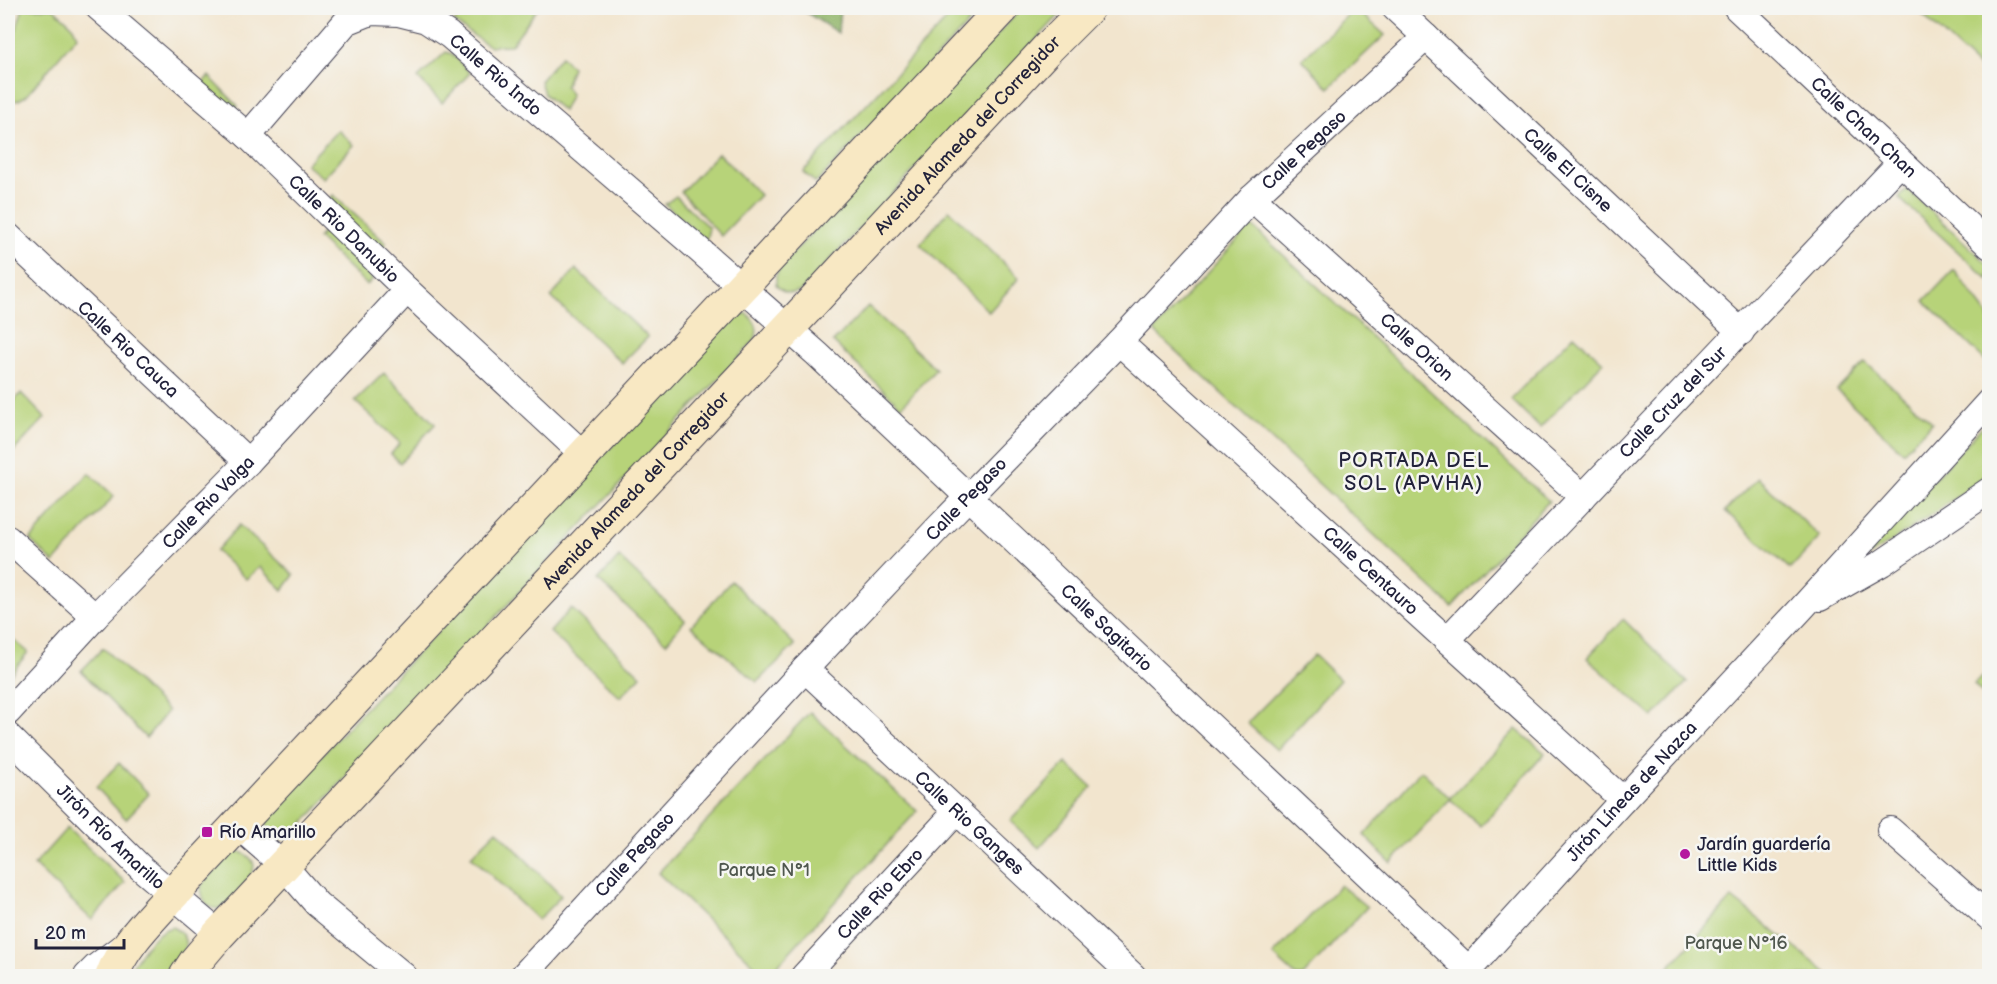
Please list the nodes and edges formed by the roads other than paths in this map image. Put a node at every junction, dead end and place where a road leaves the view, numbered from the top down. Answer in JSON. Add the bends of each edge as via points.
{"nodes":[{"id":1,"x":99,"y":8,"type":"edge"},
{"id":2,"x":1003,"y":8,"type":"edge"},
{"id":3,"x":1088,"y":8,"type":"edge"},
{"id":4,"x":1395,"y":8,"type":"edge"},
{"id":5,"x":1737,"y":8,"type":"edge"},
{"id":6,"x":1426,"y":37,"type":"junction"},
{"id":7,"x":248,"y":136,"type":"junction"},
{"id":8,"x":1900,"y":163,"type":"junction"},
{"id":9,"x":1252,"y":198,"type":"junction"},
{"id":10,"x":8,"y":236,"type":"edge"},
{"id":11,"x":1989,"y":246,"type":"edge"},
{"id":12,"x":741,"y":287,"type":"junction"},
{"id":13,"x":407,"y":290,"type":"junction"},
{"id":14,"x":788,"y":328,"type":"junction"},
{"id":15,"x":1741,"y":332,"type":"junction"},
{"id":16,"x":1119,"y":342,"type":"junction"},
{"id":17,"x":1989,"y":400,"type":"edge"},
{"id":18,"x":585,"y":455,"type":"junction"},
{"id":19,"x":248,"y":462,"type":"junction"},
{"id":20,"x":1989,"y":490,"type":"edge"},
{"id":21,"x":1582,"y":497,"type":"junction"},
{"id":22,"x":967,"y":498,"type":"junction"},
{"id":23,"x":8,"y":539,"type":"edge"},
{"id":24,"x":1802,"y":608,"type":"junction"},
{"id":25,"x":95,"y":616,"type":"junction"},
{"id":26,"x":1447,"y":640,"type":"junction"},
{"id":27,"x":805,"y":669,"type":"junction"},
{"id":28,"x":8,"y":712,"type":"edge"},
{"id":29,"x":8,"y":736,"type":"edge"},
{"id":30,"x":1623,"y":800,"type":"junction"},
{"id":31,"x":957,"y":811,"type":"junction"},
{"id":32,"x":237,"y":825,"type":"junction"},
{"id":33,"x":1890,"y":830,"type":"dead end"},
{"id":34,"x":283,"y":866,"type":"junction"},
{"id":35,"x":171,"y":896,"type":"junction"},
{"id":36,"x":1989,"y":918,"type":"edge"},
{"id":37,"x":219,"y":934,"type":"junction"},
{"id":38,"x":136,"y":936,"type":"junction"},
{"id":39,"x":1466,"y":973,"type":"edge"},
{"id":40,"x":87,"y":976,"type":"edge"},
{"id":41,"x":112,"y":976,"type":"edge"},
{"id":42,"x":186,"y":976,"type":"edge"},
{"id":43,"x":404,"y":976,"type":"edge"},
{"id":44,"x":523,"y":976,"type":"edge"},
{"id":45,"x":804,"y":976,"type":"edge"},
{"id":46,"x":1133,"y":976,"type":"edge"}],
"edges":[{"from":1,"to":7,"type":"street","name":"Calle Rio Danubio"},
{"from":2,"to":12,"type":"main road"},
{"from":3,"to":14,"type":"main road","name":"Avenida Alameda del Corregidor"},
{"from":4,"to":6,"type":"street","name":"Calle El Cisne"},
{"from":5,"to":8,"type":"street","name":"Calle Chan Chan"},
{"from":6,"to":9,"type":"street","name":"Calle Pegaso"},
{"from":6,"to":15,"type":"street","name":"Calle El Cisne"},
{"from":7,"to":12,"type":"street","name":"Calle Rio Indo","via":[[346,22],[371,12],[426,20],[449,35]]},
{"from":7,"to":13,"type":"street","name":"Calle Rio Danubio"},
{"from":8,"to":11,"type":"street","name":"Calle Chan Chan"},
{"from":8,"to":15,"type":"street","name":"Calle Cruz del Sur"},
{"from":9,"to":16,"type":"street","name":"Calle Pegaso"},
{"from":9,"to":21,"type":"street","name":"Calle Orion"},
{"from":10,"to":19,"type":"street","name":"Calle Rio Cauca"},
{"from":12,"to":14,"type":"street","name":"Calle Sagitario"},
{"from":12,"to":18,"type":"main road"},
{"from":13,"to":18,"type":"street","name":"Calle Rio Danubio"},
{"from":13,"to":19,"type":"street","name":"Calle Rio Volga"},
{"from":14,"to":22,"type":"street","name":"Calle Sagitario"},
{"from":14,"to":34,"type":"main road","name":"Avenida Alameda del Corregidor"},
{"from":15,"to":21,"type":"street","name":"Calle Cruz del Sur"},
{"from":16,"to":22,"type":"street","name":"Calle Pegaso"},
{"from":16,"to":26,"type":"street","name":"Calle Centauro"},
{"from":17,"to":24,"type":"street","name":"Jirón Líneas de Nazca"},
{"from":18,"to":32,"type":"main road"},
{"from":19,"to":25,"type":"street","name":"Calle Rio Volga"},
{"from":20,"to":24,"type":"street","name":"Jirón Líneas de Nazca","via":[[1882,563]]},
{"from":21,"to":26,"type":"street","name":"Calle Cruz del Sur"},
{"from":22,"to":27,"type":"street","name":"Calle Pegaso"},
{"from":22,"to":39,"type":"street","name":"Calle Sagitario"},
{"from":23,"to":25,"type":"street"},
{"from":24,"to":30,"type":"street","name":"Jirón Líneas de Nazca"},
{"from":25,"to":28,"type":"street","name":"Calle Rio Volga"},
{"from":26,"to":30,"type":"street","name":"Calle Centauro"},
{"from":27,"to":31,"type":"street","name":"Calle Rio Ganges"},
{"from":27,"to":44,"type":"street","name":"Calle Pegaso"},
{"from":29,"to":35,"type":"street","name":"Jirón Río Amarillo"},
{"from":30,"to":39,"type":"street","name":"Jirón Líneas de Nazca"},
{"from":31,"to":45,"type":"street","name":"Calle Rio Ebro"},
{"from":31,"to":46,"type":"street","name":"Calle Rio Ganges"},
{"from":32,"to":34,"type":"street"},
{"from":32,"to":35,"type":"main road"},
{"from":33,"to":36,"type":"street"},
{"from":34,"to":37,"type":"main road","name":"Avenida Alameda del Corregidor"},
{"from":34,"to":43,"type":"street","via":[[317,904]]},
{"from":35,"to":37,"type":"street","name":"Jirón Río Amarillo"},
{"from":35,"to":38,"type":"main road"},
{"from":37,"to":42,"type":"main road","name":"Avenida Alameda del Corregidor"},
{"from":38,"to":40,"type":"street"},
{"from":38,"to":41,"type":"main road"}]}
